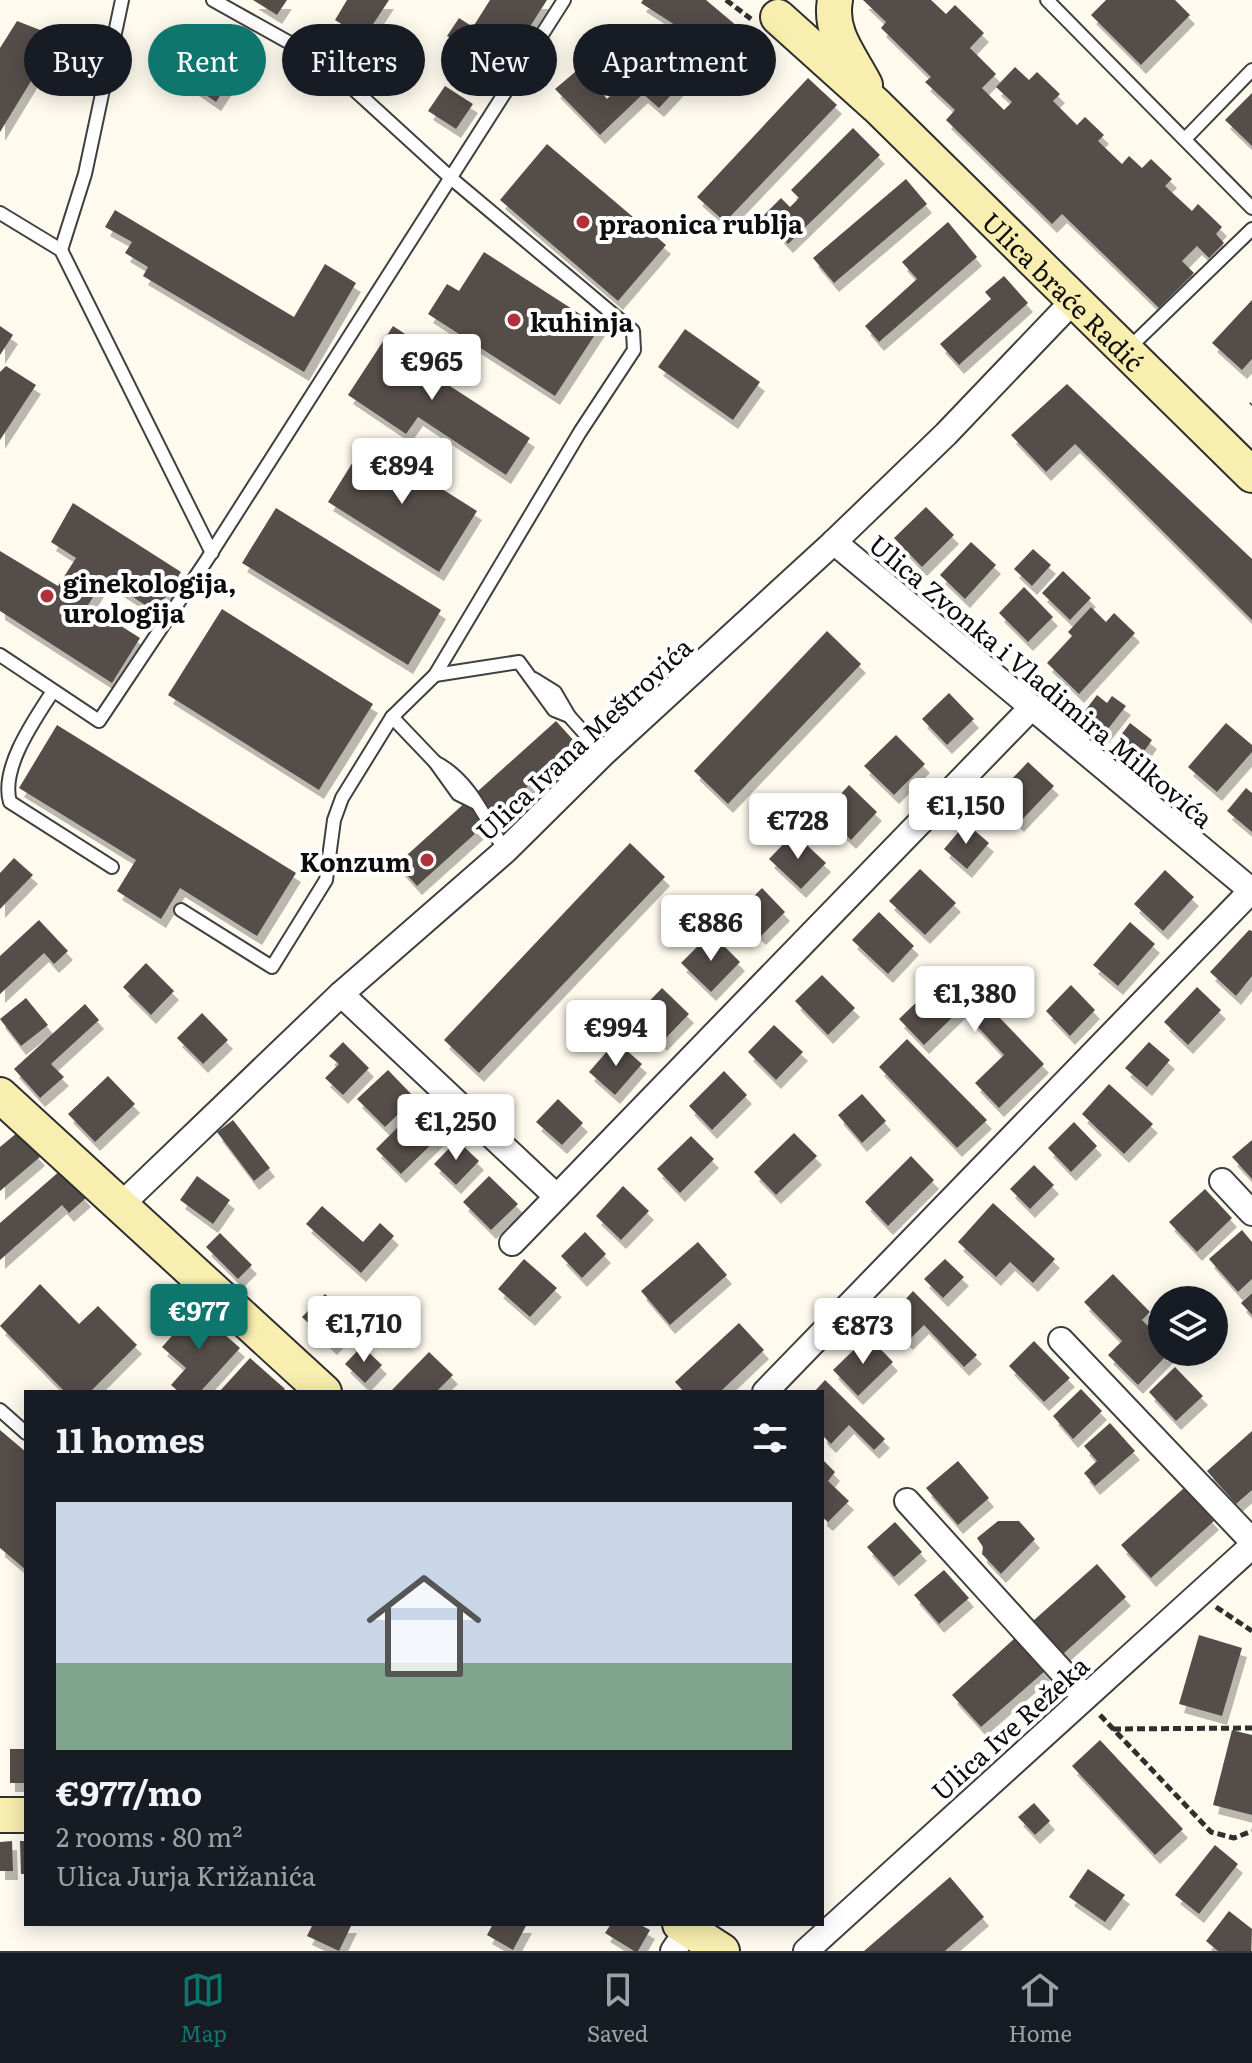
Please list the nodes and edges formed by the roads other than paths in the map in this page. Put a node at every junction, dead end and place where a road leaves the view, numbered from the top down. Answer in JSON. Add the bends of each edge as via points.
{"nodes":[{"id":1,"x":122,"y":0,"type":"edge"},
{"id":2,"x":213,"y":0,"type":"edge"},
{"id":3,"x":564,"y":0,"type":"edge"},
{"id":4,"x":833,"y":0,"type":"edge"},
{"id":5,"x":1047,"y":0,"type":"edge"},
{"id":6,"x":767,"y":8,"type":"edge"},
{"id":7,"x":1252,"y":70,"type":"edge"},
{"id":8,"x":877,"y":106,"type":"junction"},
{"id":9,"x":1185,"y":139,"type":"junction"},
{"id":10,"x":452,"y":179,"type":"junction"},
{"id":11,"x":1252,"y":208,"type":"edge"},
{"id":12,"x":0,"y":213,"type":"edge"},
{"id":13,"x":1252,"y":229,"type":"edge"},
{"id":14,"x":61,"y":250,"type":"junction"},
{"id":15,"x":1073,"y":301,"type":"junction"},
{"id":16,"x":1127,"y":351,"type":"junction"},
{"id":17,"x":1252,"y":475,"type":"edge"},
{"id":18,"x":834,"y":542,"type":"junction"},
{"id":19,"x":212,"y":553,"type":"junction"},
{"id":20,"x":0,"y":655,"type":"edge"},
{"id":21,"x":435,"y":675,"type":"junction"},
{"id":22,"x":53,"y":691,"type":"junction"},
{"id":23,"x":1030,"y":709,"type":"junction"},
{"id":24,"x":392,"y":717,"type":"junction"},
{"id":25,"x":603,"y":754,"type":"junction"},
{"id":26,"x":505,"y":851,"type":"junction"},
{"id":27,"x":112,"y":867,"type":"dead end"},
{"id":28,"x":1252,"y":891,"type":"edge"},
{"id":29,"x":181,"y":910,"type":"dead end"},
{"id":30,"x":341,"y":994,"type":"junction"},
{"id":31,"x":0,"y":1095,"type":"edge"},
{"id":32,"x":1222,"y":1181,"type":"dead end"},
{"id":33,"x":556,"y":1196,"type":"junction"},
{"id":34,"x":121,"y":1205,"type":"junction"},
{"id":35,"x":1252,"y":1213,"type":"edge"},
{"id":36,"x":512,"y":1243,"type":"dead end"},
{"id":37,"x":1061,"y":1340,"type":"dead end"},
{"id":38,"x":322,"y":1390,"type":"edge"},
{"id":39,"x":767,"y":1390,"type":"edge"},
{"id":40,"x":0,"y":1410,"type":"edge"},
{"id":41,"x":24,"y":1431,"type":"edge"},
{"id":42,"x":907,"y":1501,"type":"dead end"},
{"id":43,"x":1252,"y":1544,"type":"edge"},
{"id":44,"x":1084,"y":1696,"type":"junction"},
{"id":45,"x":0,"y":1815,"type":"edge"},
{"id":46,"x":24,"y":1815,"type":"edge"},
{"id":47,"x":680,"y":1935,"type":"edge"},
{"id":48,"x":722,"y":1951,"type":"edge"},
{"id":49,"x":806,"y":1951,"type":"edge"}],
"edges":[{"from":1,"to":14,"type":"lane","via":[[85,174]]},
{"from":2,"to":10,"type":"lane","via":[[324,62]]},
{"from":3,"to":10,"type":"lane"},
{"from":4,"to":6,"type":"main road","via":[[807,17]]},
{"from":4,"to":8,"type":"main road","name":"Ulica braće Radić","via":[[836,31]]},
{"from":5,"to":9,"type":"lane"},
{"from":6,"to":8,"type":"main road","name":"Ulica braće Radić"},
{"from":7,"to":9,"type":"lane"},
{"from":8,"to":15,"type":"main road","name":"Ulica braće Radić"},
{"from":9,"to":11,"type":"lane"},
{"from":10,"to":19,"type":"lane"},
{"from":10,"to":21,"type":"lane","via":[[633,331],[634,350]]},
{"from":12,"to":14,"type":"lane"},
{"from":13,"to":16,"type":"lane"},
{"from":14,"to":19,"type":"lane"},
{"from":15,"to":16,"type":"main road","name":"Ulica braće Radić"},
{"from":15,"to":18,"type":"street","name":"Ulica Ivana Meštrovića"},
{"from":16,"to":17,"type":"main road","name":"Ulica braće Radić"},
{"from":18,"to":23,"type":"street","name":"Ulica Zvonka i Vladimira Milkovića"},
{"from":18,"to":25,"type":"street","name":"Ulica Ivana Meštrovića"},
{"from":19,"to":22,"type":"lane","via":[[99,721]]},
{"from":20,"to":22,"type":"lane"},
{"from":21,"to":24,"type":"lane"},
{"from":21,"to":25,"type":"lane","via":[[519,662],[563,701],[569,716]]},
{"from":22,"to":27,"type":"lane","via":[[5,764],[3,794]]},
{"from":23,"to":28,"type":"street","name":"Ulica Zvonka i Vladimira Milkovića"},
{"from":23,"to":33,"type":"street"},
{"from":24,"to":26,"type":"lane","via":[[458,794],[474,802]]},
{"from":24,"to":29,"type":"lane","via":[[337,810],[326,880],[272,967]]},
{"from":25,"to":26,"type":"street","name":"Ulica Ivana Meštrovića"},
{"from":26,"to":30,"type":"street","name":"Ulica Ivana Meštrovića"},
{"from":28,"to":39,"type":"street"},
{"from":30,"to":33,"type":"street"},
{"from":30,"to":34,"type":"street","name":"Ulica Ivana Meštrovića"},
{"from":31,"to":34,"type":"main road"},
{"from":32,"to":35,"type":"street"},
{"from":33,"to":36,"type":"street"},
{"from":34,"to":38,"type":"main road"},
{"from":37,"to":43,"type":"street"},
{"from":40,"to":41,"type":"lane"},
{"from":42,"to":44,"type":"street"},
{"from":43,"to":44,"type":"street","name":"Ulica Ive Režeka"},
{"from":44,"to":49,"type":"street","name":"Ulica Ive Režeka"},
{"from":45,"to":46,"type":"main road"},
{"from":47,"to":48,"type":"main road"}]}
